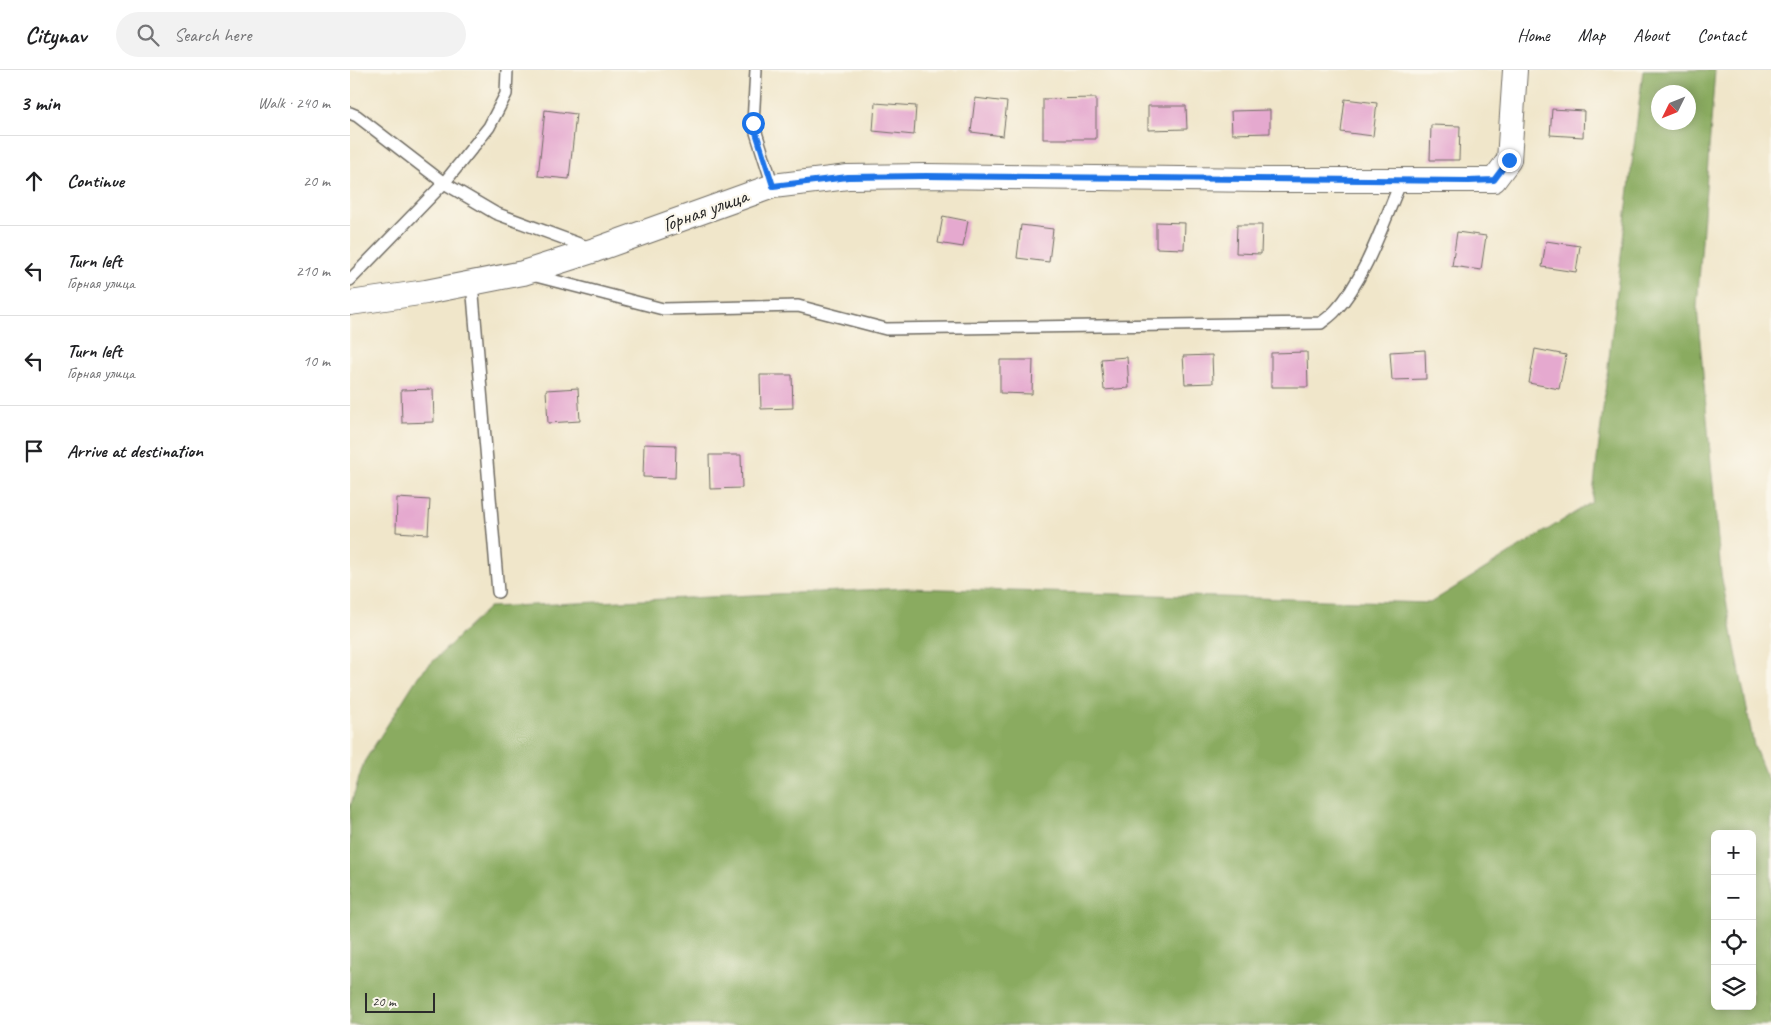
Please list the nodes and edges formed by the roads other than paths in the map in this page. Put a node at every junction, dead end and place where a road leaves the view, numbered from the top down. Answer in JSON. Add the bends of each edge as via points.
{"nodes":[{"id":1,"x":506,"y":70,"type":"edge"},
{"id":2,"x":756,"y":70,"type":"edge"},
{"id":3,"x":1515,"y":70,"type":"edge"},
{"id":4,"x":350,"y":113,"type":"edge"},
{"id":5,"x":1402,"y":179,"type":"junction"},
{"id":6,"x":444,"y":183,"type":"junction"},
{"id":7,"x":773,"y":186,"type":"junction"},
{"id":8,"x":595,"y":250,"type":"junction"},
{"id":9,"x":523,"y":273,"type":"junction"},
{"id":10,"x":350,"y":280,"type":"edge"},
{"id":11,"x":472,"y":283,"type":"junction"},
{"id":12,"x":350,"y":303,"type":"edge"},
{"id":13,"x":498,"y":592,"type":"dead end"}],
"edges":[{"from":1,"to":6,"type":"lane","via":[[506,94],[489,127]]},
{"from":2,"to":7,"type":"lane","via":[[753,123]]},
{"from":3,"to":5,"type":"street","name":"Горная улица","via":[[1509,160],[1494,180]]},
{"from":4,"to":6,"type":"lane"},
{"from":5,"to":7,"type":"street","name":"Горная улица","via":[[926,176],[848,177]]},
{"from":5,"to":9,"type":"lane","via":[[1354,286],[1322,323],[886,329],[798,306],[664,309]]},
{"from":6,"to":8,"type":"lane","via":[[495,214]]},
{"from":6,"to":10,"type":"lane"},
{"from":7,"to":8,"type":"street","name":"Горная улица"},
{"from":8,"to":9,"type":"street","name":"Горная улица"},
{"from":9,"to":11,"type":"street","name":"Горная улица"},
{"from":11,"to":12,"type":"street","name":"Горная улица"},
{"from":11,"to":13,"type":"lane"}]}
